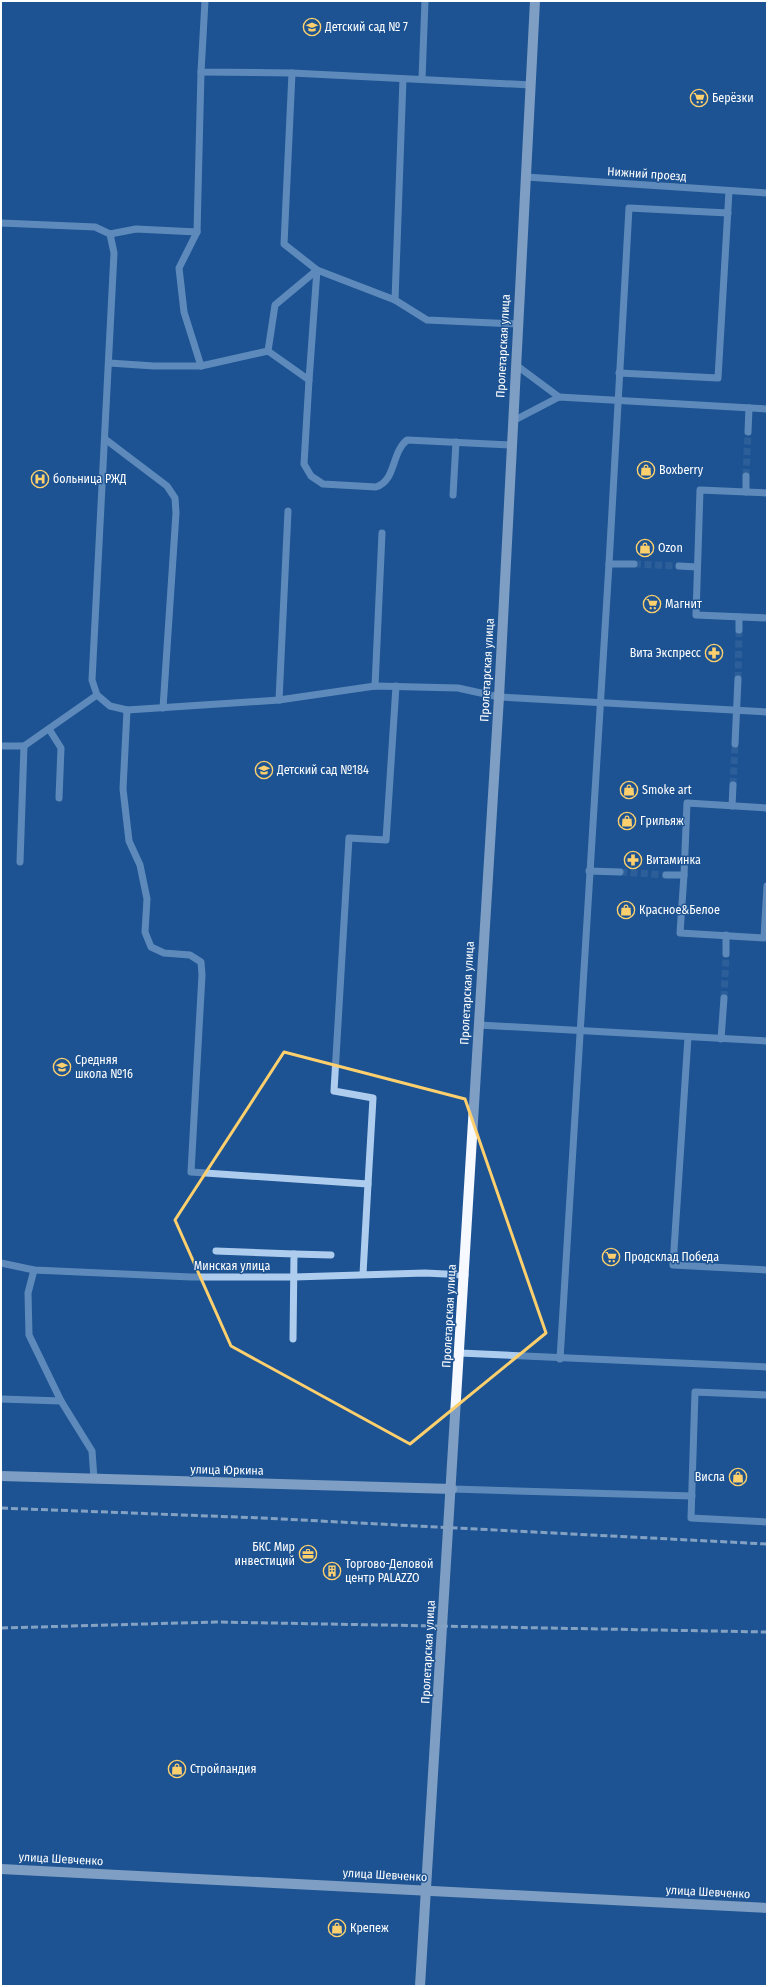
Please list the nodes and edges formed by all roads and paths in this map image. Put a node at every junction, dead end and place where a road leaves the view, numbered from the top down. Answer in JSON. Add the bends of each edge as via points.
{"nodes":[{"id":1,"x":205,"y":1,"type":"edge"},
{"id":2,"x":425,"y":1,"type":"edge"},
{"id":3,"x":535,"y":1,"type":"edge"},
{"id":4,"x":201,"y":72,"type":"junction"},
{"id":5,"x":292,"y":73,"type":"junction"},
{"id":6,"x":403,"y":79,"type":"junction"},
{"id":7,"x":422,"y":79,"type":"junction"},
{"id":8,"x":530,"y":85,"type":"junction"},
{"id":9,"x":526,"y":177,"type":"junction"},
{"id":10,"x":729,"y":191,"type":"junction"},
{"id":11,"x":767,"y":193,"type":"edge"},
{"id":12,"x":728,"y":213,"type":"junction"},
{"id":13,"x":1,"y":223,"type":"edge"},
{"id":14,"x":197,"y":232,"type":"junction"},
{"id":15,"x":110,"y":234,"type":"junction"},
{"id":16,"x":317,"y":270,"type":"junction"},
{"id":17,"x":395,"y":300,"type":"junction"},
{"id":18,"x":517,"y":324,"type":"junction"},
{"id":19,"x":268,"y":350,"type":"junction"},
{"id":20,"x":109,"y":363,"type":"junction"},
{"id":21,"x":516,"y":365,"type":"junction"},
{"id":22,"x":201,"y":366,"type":"junction"},
{"id":23,"x":619,"y":373,"type":"junction"},
{"id":24,"x":309,"y":380,"type":"junction"},
{"id":25,"x":559,"y":397,"type":"junction"},
{"id":26,"x":617,"y":400,"type":"junction"},
{"id":27,"x":749,"y":408,"type":"junction"},
{"id":28,"x":767,"y":409,"type":"edge"},
{"id":29,"x":513,"y":422,"type":"junction"},
{"id":30,"x":748,"y":432,"type":"tunnel mouth"},
{"id":31,"x":105,"y":439,"type":"junction"},
{"id":32,"x":456,"y":442,"type":"junction"},
{"id":33,"x":511,"y":445,"type":"junction"},
{"id":34,"x":746,"y":476,"type":"tunnel mouth"},
{"id":35,"x":746,"y":492,"type":"junction"},
{"id":36,"x":767,"y":493,"type":"edge"},
{"id":37,"x":453,"y":495,"type":"dead end"},
{"id":38,"x":288,"y":511,"type":"dead end"},
{"id":39,"x":382,"y":533,"type":"dead end"},
{"id":40,"x":609,"y":564,"type":"junction"},
{"id":41,"x":634,"y":564,"type":"tunnel mouth"},
{"id":42,"x":679,"y":566,"type":"tunnel mouth"},
{"id":43,"x":697,"y":567,"type":"junction"},
{"id":44,"x":739,"y":616,"type":"junction"},
{"id":45,"x":767,"y":618,"type":"edge"},
{"id":46,"x":739,"y":630,"type":"tunnel mouth"},
{"id":47,"x":738,"y":679,"type":"tunnel mouth"},
{"id":48,"x":375,"y":686,"type":"junction"},
{"id":49,"x":396,"y":686,"type":"junction"},
{"id":50,"x":97,"y":695,"type":"junction"},
{"id":51,"x":499,"y":697,"type":"junction"},
{"id":52,"x":279,"y":700,"type":"junction"},
{"id":53,"x":599,"y":703,"type":"junction"},
{"id":54,"x":163,"y":708,"type":"junction"},
{"id":55,"x":127,"y":710,"type":"junction"},
{"id":56,"x":736,"y":711,"type":"junction"},
{"id":57,"x":767,"y":712,"type":"edge"},
{"id":58,"x":49,"y":729,"type":"junction"},
{"id":59,"x":735,"y":744,"type":"tunnel mouth"},
{"id":60,"x":1,"y":746,"type":"edge"},
{"id":61,"x":24,"y":746,"type":"junction"},
{"id":62,"x":733,"y":785,"type":"tunnel mouth"},
{"id":63,"x":59,"y":798,"type":"dead end"},
{"id":64,"x":732,"y":806,"type":"junction"},
{"id":65,"x":767,"y":808,"type":"edge"},
{"id":66,"x":20,"y":862,"type":"dead end"},
{"id":67,"x":589,"y":871,"type":"junction"},
{"id":68,"x":620,"y":872,"type":"tunnel mouth"},
{"id":69,"x":666,"y":875,"type":"tunnel mouth"},
{"id":70,"x":684,"y":875,"type":"junction"},
{"id":71,"x":767,"y":886,"type":"edge"},
{"id":72,"x":726,"y":935,"type":"junction"},
{"id":73,"x":726,"y":954,"type":"tunnel mouth"},
{"id":74,"x":724,"y":998,"type":"tunnel mouth"},
{"id":75,"x":479,"y":1025,"type":"junction"},
{"id":76,"x":579,"y":1030,"type":"junction"},
{"id":77,"x":688,"y":1037,"type":"junction"},
{"id":78,"x":722,"y":1039,"type":"junction"},
{"id":79,"x":767,"y":1041,"type":"edge"},
{"id":80,"x":368,"y":1184,"type":"junction"},
{"id":81,"x":216,"y":1252,"type":"dead end"},
{"id":82,"x":294,"y":1254,"type":"junction"},
{"id":83,"x":331,"y":1255,"type":"dead end"},
{"id":84,"x":1,"y":1263,"type":"edge"},
{"id":85,"x":34,"y":1270,"type":"junction"},
{"id":86,"x":767,"y":1270,"type":"edge"},
{"id":87,"x":363,"y":1274,"type":"junction"},
{"id":88,"x":464,"y":1275,"type":"junction"},
{"id":89,"x":294,"y":1277,"type":"junction"},
{"id":90,"x":293,"y":1339,"type":"dead end"},
{"id":91,"x":460,"y":1353,"type":"junction"},
{"id":92,"x":560,"y":1359,"type":"junction"},
{"id":93,"x":767,"y":1367,"type":"edge"},
{"id":94,"x":767,"y":1395,"type":"edge"},
{"id":95,"x":1,"y":1399,"type":"edge"},
{"id":96,"x":61,"y":1401,"type":"junction"},
{"id":97,"x":1,"y":1476,"type":"edge"},
{"id":98,"x":94,"y":1479,"type":"junction"},
{"id":99,"x":452,"y":1488,"type":"junction"},
{"id":100,"x":692,"y":1496,"type":"junction"},
{"id":101,"x":767,"y":1522,"type":"edge"},
{"id":102,"x":1,"y":1869,"type":"edge"},
{"id":103,"x":427,"y":1890,"type":"junction"},
{"id":104,"x":767,"y":1908,"type":"edge"},
{"id":105,"x":420,"y":1986,"type":"edge"}],
"edges":[{"from":1,"to":4,"type":"street"},
{"from":2,"to":7,"type":"street"},
{"from":3,"to":8,"type":"main road","name":"Пролетарская улица"},
{"from":4,"to":5,"type":"street"},
{"from":4,"to":14,"type":"street"},
{"from":5,"to":6,"type":"street"},
{"from":5,"to":16,"type":"street","via":[[284,244]]},
{"from":6,"to":7,"type":"street"},
{"from":6,"to":17,"type":"street"},
{"from":7,"to":8,"type":"street"},
{"from":8,"to":9,"type":"main road","name":"Пролетарская улица"},
{"from":9,"to":10,"type":"street","name":"Нижний проезд"},
{"from":9,"to":18,"type":"main road","name":"Пролетарская улица"},
{"from":10,"to":11,"type":"street","name":"Нижний проезд"},
{"from":10,"to":12,"type":"street"},
{"from":12,"to":23,"type":"street","via":[[629,208]]},
{"from":12,"to":23,"type":"street","via":[[718,378]]},
{"from":13,"to":15,"type":"street","via":[[95,227]]},
{"from":14,"to":15,"type":"street","via":[[136,229]]},
{"from":14,"to":22,"type":"street","via":[[179,268],[184,312]]},
{"from":15,"to":20,"type":"street","via":[[114,253]]},
{"from":16,"to":17,"type":"street"},
{"from":16,"to":19,"type":"street","via":[[275,305]]},
{"from":16,"to":24,"type":"street"},
{"from":17,"to":18,"type":"street","via":[[427,320]]},
{"from":18,"to":21,"type":"main road","name":"Пролетарская улица"},
{"from":19,"to":22,"type":"street"},
{"from":19,"to":24,"type":"street"},
{"from":20,"to":22,"type":"street"},
{"from":20,"to":31,"type":"street"},
{"from":21,"to":25,"type":"street"},
{"from":21,"to":29,"type":"main road","name":"Пролетарская улица"},
{"from":23,"to":26,"type":"street"},
{"from":24,"to":32,"type":"street","via":[[304,464],[311,476],[323,484],[376,487],[387,481],[400,445],[408,440]]},
{"from":25,"to":26,"type":"street"},
{"from":25,"to":29,"type":"street"},
{"from":26,"to":27,"type":"street"},
{"from":26,"to":40,"type":"street"},
{"from":27,"to":28,"type":"street"},
{"from":27,"to":30,"type":"street"},
{"from":29,"to":33,"type":"main road","name":"Пролетарская улица"},
{"from":31,"to":50,"type":"street","via":[[92,680]]},
{"from":31,"to":54,"type":"street","via":[[167,486],[175,498]]},
{"from":32,"to":33,"type":"street"},
{"from":32,"to":37,"type":"street"},
{"from":33,"to":51,"type":"main road","name":"Пролетарская улица"},
{"from":34,"to":35,"type":"street"},
{"from":35,"to":36,"type":"street"},
{"from":35,"to":43,"type":"street","via":[[700,490]]},
{"from":38,"to":52,"type":"street"},
{"from":39,"to":48,"type":"street"},
{"from":40,"to":41,"type":"street"},
{"from":40,"to":53,"type":"street"},
{"from":42,"to":43,"type":"street"},
{"from":43,"to":44,"type":"street","via":[[696,615]]},
{"from":44,"to":45,"type":"street"},
{"from":44,"to":46,"type":"street"},
{"from":47,"to":56,"type":"street"},
{"from":48,"to":49,"type":"street"},
{"from":48,"to":52,"type":"street"},
{"from":49,"to":51,"type":"street","via":[[458,688]]},
{"from":49,"to":80,"type":"street","via":[[386,840],[349,838],[334,1091],[373,1098]]},
{"from":50,"to":55,"type":"street","via":[[110,706]]},
{"from":50,"to":58,"type":"street"},
{"from":51,"to":53,"type":"street"},
{"from":51,"to":75,"type":"main road","name":"Пролетарская улица"},
{"from":52,"to":54,"type":"street"},
{"from":53,"to":56,"type":"street"},
{"from":53,"to":67,"type":"street"},
{"from":54,"to":55,"type":"street"},
{"from":55,"to":80,"type":"street","via":[[124,789],[129,841],[140,865],[147,899],[145,932],[151,947],[164,953],[190,955],[201,962],[191,1172]]},
{"from":56,"to":57,"type":"street"},
{"from":56,"to":59,"type":"street"},
{"from":58,"to":61,"type":"street"},
{"from":58,"to":63,"type":"street","via":[[61,748]]},
{"from":60,"to":61,"type":"street"},
{"from":61,"to":66,"type":"street"},
{"from":62,"to":64,"type":"street"},
{"from":64,"to":65,"type":"street"},
{"from":64,"to":70,"type":"street","via":[[687,803]]},
{"from":67,"to":68,"type":"street"},
{"from":67,"to":76,"type":"street"},
{"from":69,"to":70,"type":"street"},
{"from":70,"to":72,"type":"street","via":[[680,933]]},
{"from":71,"to":72,"type":"street","via":[[764,938]]},
{"from":72,"to":73,"type":"street"},
{"from":74,"to":78,"type":"street"},
{"from":75,"to":76,"type":"street"},
{"from":75,"to":88,"type":"main road","name":"Пролетарская улица"},
{"from":76,"to":77,"type":"street"},
{"from":76,"to":92,"type":"street"},
{"from":77,"to":78,"type":"street"},
{"from":77,"to":86,"type":"street","via":[[673,1265]]},
{"from":78,"to":79,"type":"street"},
{"from":80,"to":87,"type":"street"},
{"from":81,"to":82,"type":"street"},
{"from":82,"to":83,"type":"street"},
{"from":82,"to":89,"type":"street"},
{"from":84,"to":85,"type":"street","name":"Минская улица"},
{"from":85,"to":89,"type":"street","name":"Минская улица","via":[[191,1277]]},
{"from":85,"to":96,"type":"street","via":[[28,1293],[29,1335]]},
{"from":87,"to":88,"type":"street","name":"Минская улица"},
{"from":87,"to":89,"type":"street","name":"Минская улица"},
{"from":88,"to":91,"type":"main road","name":"Пролетарская улица"},
{"from":89,"to":90,"type":"street"},
{"from":91,"to":92,"type":"street"},
{"from":91,"to":99,"type":"main road","name":"Пролетарская улица"},
{"from":92,"to":93,"type":"street"},
{"from":94,"to":100,"type":"street","via":[[695,1392]]},
{"from":95,"to":96,"type":"street"},
{"from":96,"to":98,"type":"street","via":[[92,1451]]},
{"from":97,"to":98,"type":"main road","name":"улица Юркина"},
{"from":98,"to":99,"type":"main road","name":"улица Юркина"},
{"from":99,"to":100,"type":"street"},
{"from":99,"to":103,"type":"main road","name":"Пролетарская улица"},
{"from":100,"to":101,"type":"street","via":[[690,1518]]},
{"from":102,"to":103,"type":"main road","name":"улица Шевченко"},
{"from":103,"to":104,"type":"main road","name":"улица Шевченко"},
{"from":103,"to":105,"type":"main road","name":"Пролетарская улица"}]}
